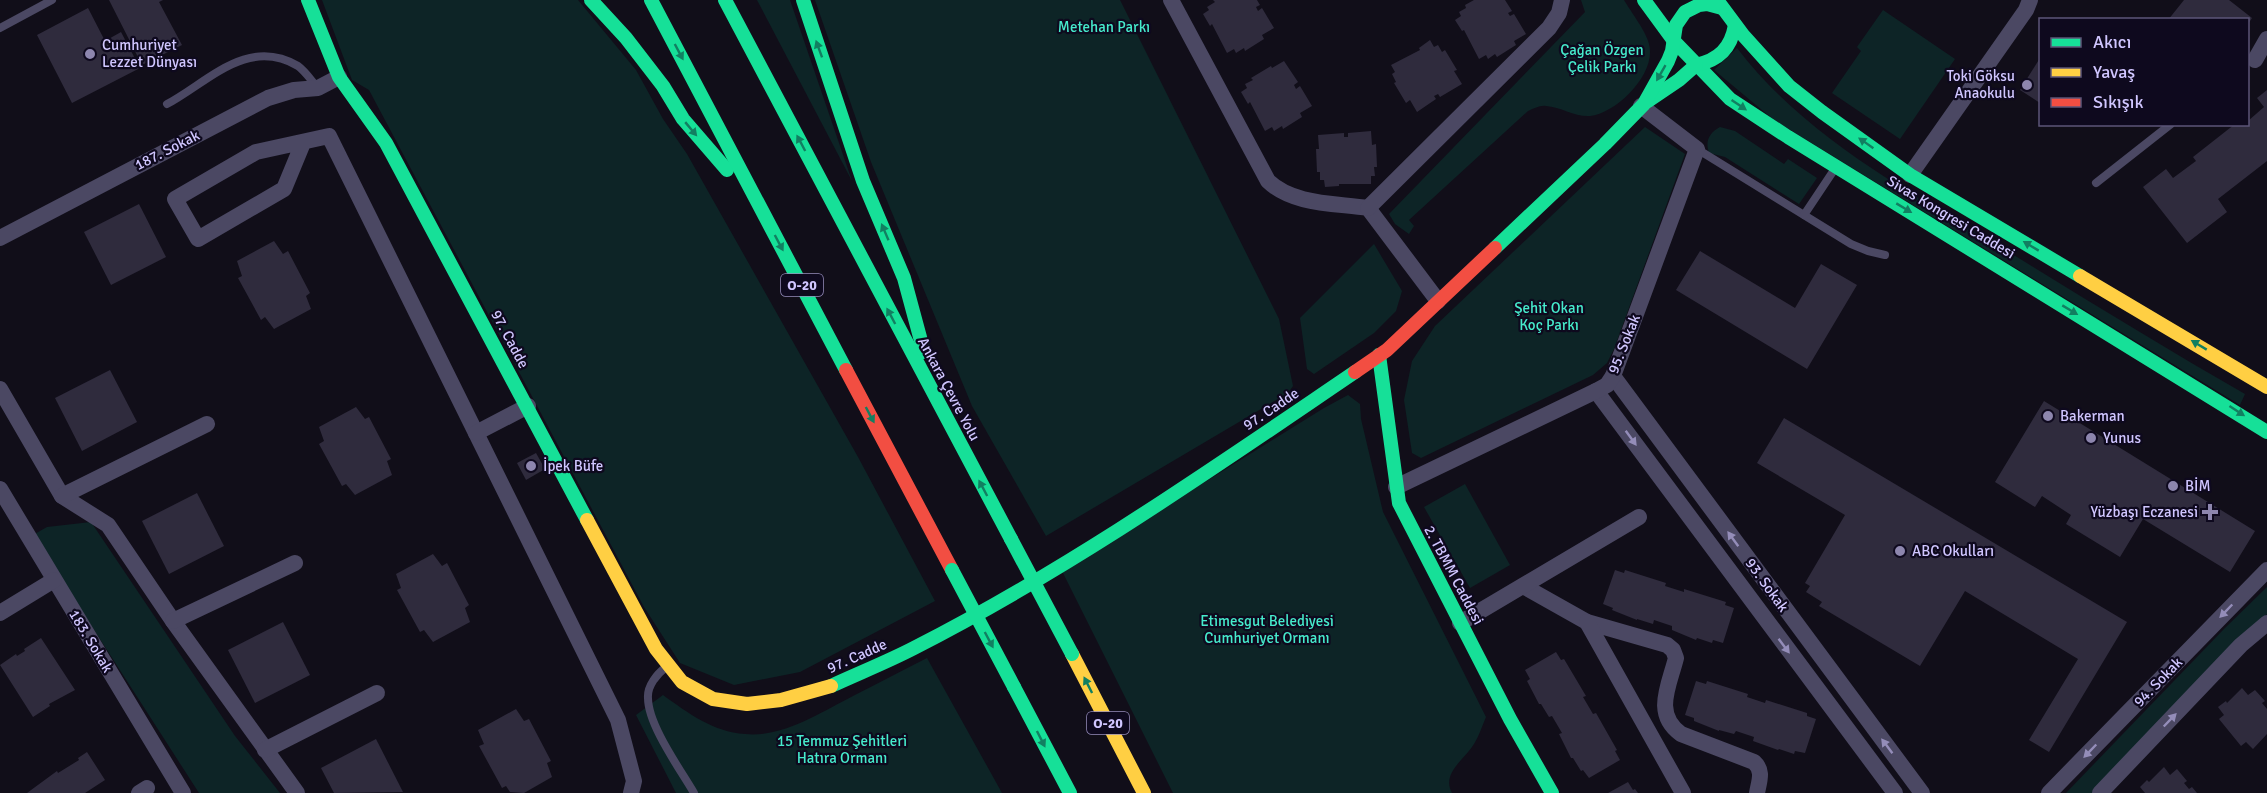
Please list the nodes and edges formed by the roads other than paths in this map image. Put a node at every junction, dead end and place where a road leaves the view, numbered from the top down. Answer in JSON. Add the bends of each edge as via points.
{"nodes":[{"id":1,"x":52,"y":0,"type":"edge"},
{"id":2,"x":308,"y":0,"type":"edge"},
{"id":3,"x":591,"y":0,"type":"edge"},
{"id":4,"x":651,"y":0,"type":"edge"},
{"id":5,"x":725,"y":0,"type":"edge"},
{"id":6,"x":803,"y":0,"type":"edge"},
{"id":7,"x":1171,"y":0,"type":"edge"},
{"id":8,"x":1562,"y":0,"type":"edge"},
{"id":9,"x":1644,"y":0,"type":"edge"},
{"id":10,"x":2030,"y":0,"type":"edge"},
{"id":11,"x":41,"y":2,"type":"edge"},
{"id":12,"x":1720,"y":4,"type":"edge"},
{"id":13,"x":1735,"y":25,"type":"junction"},
{"id":14,"x":0,"y":28,"type":"edge"},
{"id":15,"x":2267,"y":39,"type":"edge"},
{"id":16,"x":1674,"y":40,"type":"junction"},
{"id":17,"x":2256,"y":58,"type":"edge"},
{"id":18,"x":1696,"y":65,"type":"junction"},
{"id":19,"x":339,"y":76,"type":"junction"},
{"id":20,"x":318,"y":88,"type":"junction"},
{"id":21,"x":167,"y":104,"type":"dead end"},
{"id":22,"x":1643,"y":105,"type":"junction"},
{"id":23,"x":2168,"y":126,"type":"edge"},
{"id":24,"x":303,"y":143,"type":"junction"},
{"id":25,"x":1697,"y":149,"type":"junction"},
{"id":26,"x":1836,"y":167,"type":"junction"},
{"id":27,"x":1910,"y":175,"type":"junction"},
{"id":28,"x":2096,"y":183,"type":"dead end"},
{"id":29,"x":1368,"y":208,"type":"junction"},
{"id":30,"x":765,"y":215,"type":"junction"},
{"id":31,"x":1804,"y":215,"type":"junction"},
{"id":32,"x":0,"y":238,"type":"edge"},
{"id":33,"x":1885,"y":255,"type":"dead end"},
{"id":34,"x":1438,"y":301,"type":"junction"},
{"id":35,"x":1379,"y":355,"type":"junction"},
{"id":36,"x":1613,"y":376,"type":"junction"},
{"id":37,"x":2267,"y":387,"type":"edge"},
{"id":38,"x":0,"y":389,"type":"edge"},
{"id":39,"x":1596,"y":391,"type":"junction"},
{"id":40,"x":528,"y":406,"type":"junction"},
{"id":41,"x":940,"y":408,"type":"junction"},
{"id":42,"x":207,"y":424,"type":"dead end"},
{"id":43,"x":2267,"y":432,"type":"edge"},
{"id":44,"x":476,"y":433,"type":"junction"},
{"id":45,"x":1396,"y":487,"type":"junction"},
{"id":46,"x":0,"y":489,"type":"edge"},
{"id":47,"x":62,"y":496,"type":"junction"},
{"id":48,"x":1639,"y":517,"type":"dead end"},
{"id":49,"x":294,"y":563,"type":"dead end"},
{"id":50,"x":2267,"y":570,"type":"edge"},
{"id":51,"x":54,"y":579,"type":"junction"},
{"id":52,"x":1523,"y":586,"type":"junction"},
{"id":53,"x":1788,"y":613,"type":"junction"},
{"id":54,"x":0,"y":614,"type":"edge"},
{"id":55,"x":173,"y":621,"type":"junction"},
{"id":56,"x":1587,"y":622,"type":"junction"},
{"id":57,"x":1460,"y":623,"type":"junction"},
{"id":58,"x":2267,"y":623,"type":"edge"},
{"id":59,"x":1770,"y":627,"type":"junction"},
{"id":60,"x":669,"y":665,"type":"junction"},
{"id":61,"x":377,"y":693,"type":"dead end"},
{"id":62,"x":266,"y":750,"type":"junction"},
{"id":63,"x":183,"y":793,"type":"edge"},
{"id":64,"x":297,"y":793,"type":"edge"},
{"id":65,"x":631,"y":793,"type":"edge"},
{"id":66,"x":694,"y":793,"type":"edge"},
{"id":67,"x":1070,"y":793,"type":"edge"},
{"id":68,"x":1144,"y":793,"type":"edge"},
{"id":69,"x":1552,"y":793,"type":"edge"},
{"id":70,"x":1683,"y":793,"type":"edge"},
{"id":71,"x":1757,"y":793,"type":"edge"},
{"id":72,"x":1895,"y":793,"type":"edge"},
{"id":73,"x":1922,"y":793,"type":"edge"},
{"id":74,"x":2049,"y":793,"type":"edge"},
{"id":75,"x":2100,"y":793,"type":"edge"}],
"edges":[{"from":1,"to":11,"type":"lane"},
{"from":2,"to":19,"type":"main road","name":"97. Cadde"},
{"from":3,"to":30,"type":"main road","one_way":true,"via":[[626,38],[683,119]]},
{"from":4,"to":30,"type":"main road","number":"O-20","one_way":true},
{"from":41,"to":5,"type":"main road","name":"Ankara Çevre Yolu","number":"O-20","one_way":true},
{"from":41,"to":6,"type":"main road","one_way":true,"via":[[904,278],[863,181]]},
{"from":7,"to":29,"type":"street","via":[[1268,181],[1290,196]]},
{"from":8,"to":29,"type":"street","via":[[1549,28]]},
{"from":9,"to":16,"type":"main road","name":"Sivas Kongresi Caddesi"},
{"from":10,"to":27,"type":"street"},
{"from":11,"to":14,"type":"lane"},
{"from":12,"to":13,"type":"main road"},
{"from":12,"to":16,"type":"main road","via":[[1699,5],[1685,12],[1676,25]]},
{"from":13,"to":18,"type":"main road","via":[[1732,41],[1722,55]]},
{"from":27,"to":13,"type":"main road","name":"Sivas Kongresi Caddesi","one_way":true,"via":[[1789,86]]},
{"from":15,"to":17,"type":"street"},
{"from":16,"to":18,"type":"main road","name":"Sivas Kongresi Caddesi"},
{"from":16,"to":22,"type":"main road","name":"97. Cadde","one_way":true,"via":[[1668,61]]},
{"from":18,"to":22,"type":"main road","name":"97. Cadde"},
{"from":18,"to":26,"type":"main road","name":"Sivas Kongresi Caddesi","one_way":true,"via":[[1731,99]]},
{"from":19,"to":20,"type":"street","name":"187. Sokak"},
{"from":19,"to":40,"type":"main road","name":"97. Cadde","via":[[386,143]]},
{"from":20,"to":21,"type":"lane","via":[[299,67],[269,57],[250,58],[215,72]]},
{"from":20,"to":32,"type":"street","name":"187. Sokak","via":[[268,98]]},
{"from":22,"to":25,"type":"street"},
{"from":22,"to":34,"type":"main road","name":"97. Cadde"},
{"from":23,"to":28,"type":"lane"},
{"from":24,"to":24,"type":"street","via":[[284,189],[198,239],[175,199],[256,152]]},
{"from":24,"to":44,"type":"street","via":[[329,136]]},
{"from":25,"to":31,"type":"lane"},
{"from":25,"to":36,"type":"street","name":"95. Sokak"},
{"from":26,"to":31,"type":"lane"},
{"from":26,"to":43,"type":"main road","name":"Sivas Kongresi Caddesi","one_way":true},
{"from":37,"to":27,"type":"main road","name":"Sivas Kongresi Caddesi","one_way":true},
{"from":29,"to":34,"type":"street"},
{"from":30,"to":67,"type":"main road","number":"O-20","one_way":true,"bridge":true},
{"from":31,"to":33,"type":"lane","via":[[1851,244]]},
{"from":34,"to":35,"type":"main road","name":"97. Cadde"},
{"from":35,"to":45,"type":"main road","name":"2. TBMM Caddesi"},
{"from":35,"to":60,"type":"main road","name":"97. Cadde","via":[[1059,568],[913,650],[830,686],[747,705],[713,699],[682,682]]},
{"from":36,"to":39,"type":"street","name":"95. Sokak"},
{"from":53,"to":36,"type":"street","name":"93. Sokak","one_way":true},
{"from":38,"to":47,"type":"street"},
{"from":39,"to":45,"type":"street","name":"95. Sokak"},
{"from":39,"to":59,"type":"street","name":"93. Sokak","one_way":true},
{"from":40,"to":44,"type":"street"},
{"from":40,"to":60,"type":"main road","name":"97. Cadde","via":[[656,649]]},
{"from":68,"to":41,"type":"main road","name":"Ankara Çevre Yolu","number":"O-20","one_way":true,"bridge":true},
{"from":42,"to":47,"type":"street"},
{"from":44,"to":65,"type":"street","via":[[618,720],[634,781]]},
{"from":45,"to":57,"type":"main road","name":"2. TBMM Caddesi","via":[[1406,520]]},
{"from":46,"to":51,"type":"street","name":"183. Sokak"},
{"from":47,"to":55,"type":"street","via":[[108,525]]},
{"from":48,"to":52,"type":"street"},
{"from":49,"to":55,"type":"street"},
{"from":50,"to":74,"type":"street","name":"94. Sokak","one_way":true},
{"from":51,"to":54,"type":"street"},
{"from":51,"to":63,"type":"street","name":"183. Sokak"},
{"from":52,"to":56,"type":"street"},
{"from":52,"to":57,"type":"street"},
{"from":53,"to":59,"type":"street"},
{"from":73,"to":53,"type":"street","name":"93. Sokak","one_way":true},
{"from":55,"to":62,"type":"street"},
{"from":56,"to":70,"type":"street"},
{"from":56,"to":71,"type":"street","via":[[1673,650],[1676,658],[1664,709],[1666,718],[1681,734],[1754,762],[1761,772]]},
{"from":57,"to":69,"type":"main road","name":"2. TBMM Caddesi"},
{"from":75,"to":58,"type":"street","one_way":true,"via":[[2241,645]]},
{"from":59,"to":72,"type":"street","name":"93. Sokak","one_way":true},
{"from":60,"to":66,"type":"lane","via":[[650,687],[649,707],[657,729]]},
{"from":61,"to":62,"type":"street"},
{"from":62,"to":64,"type":"street"}]}
